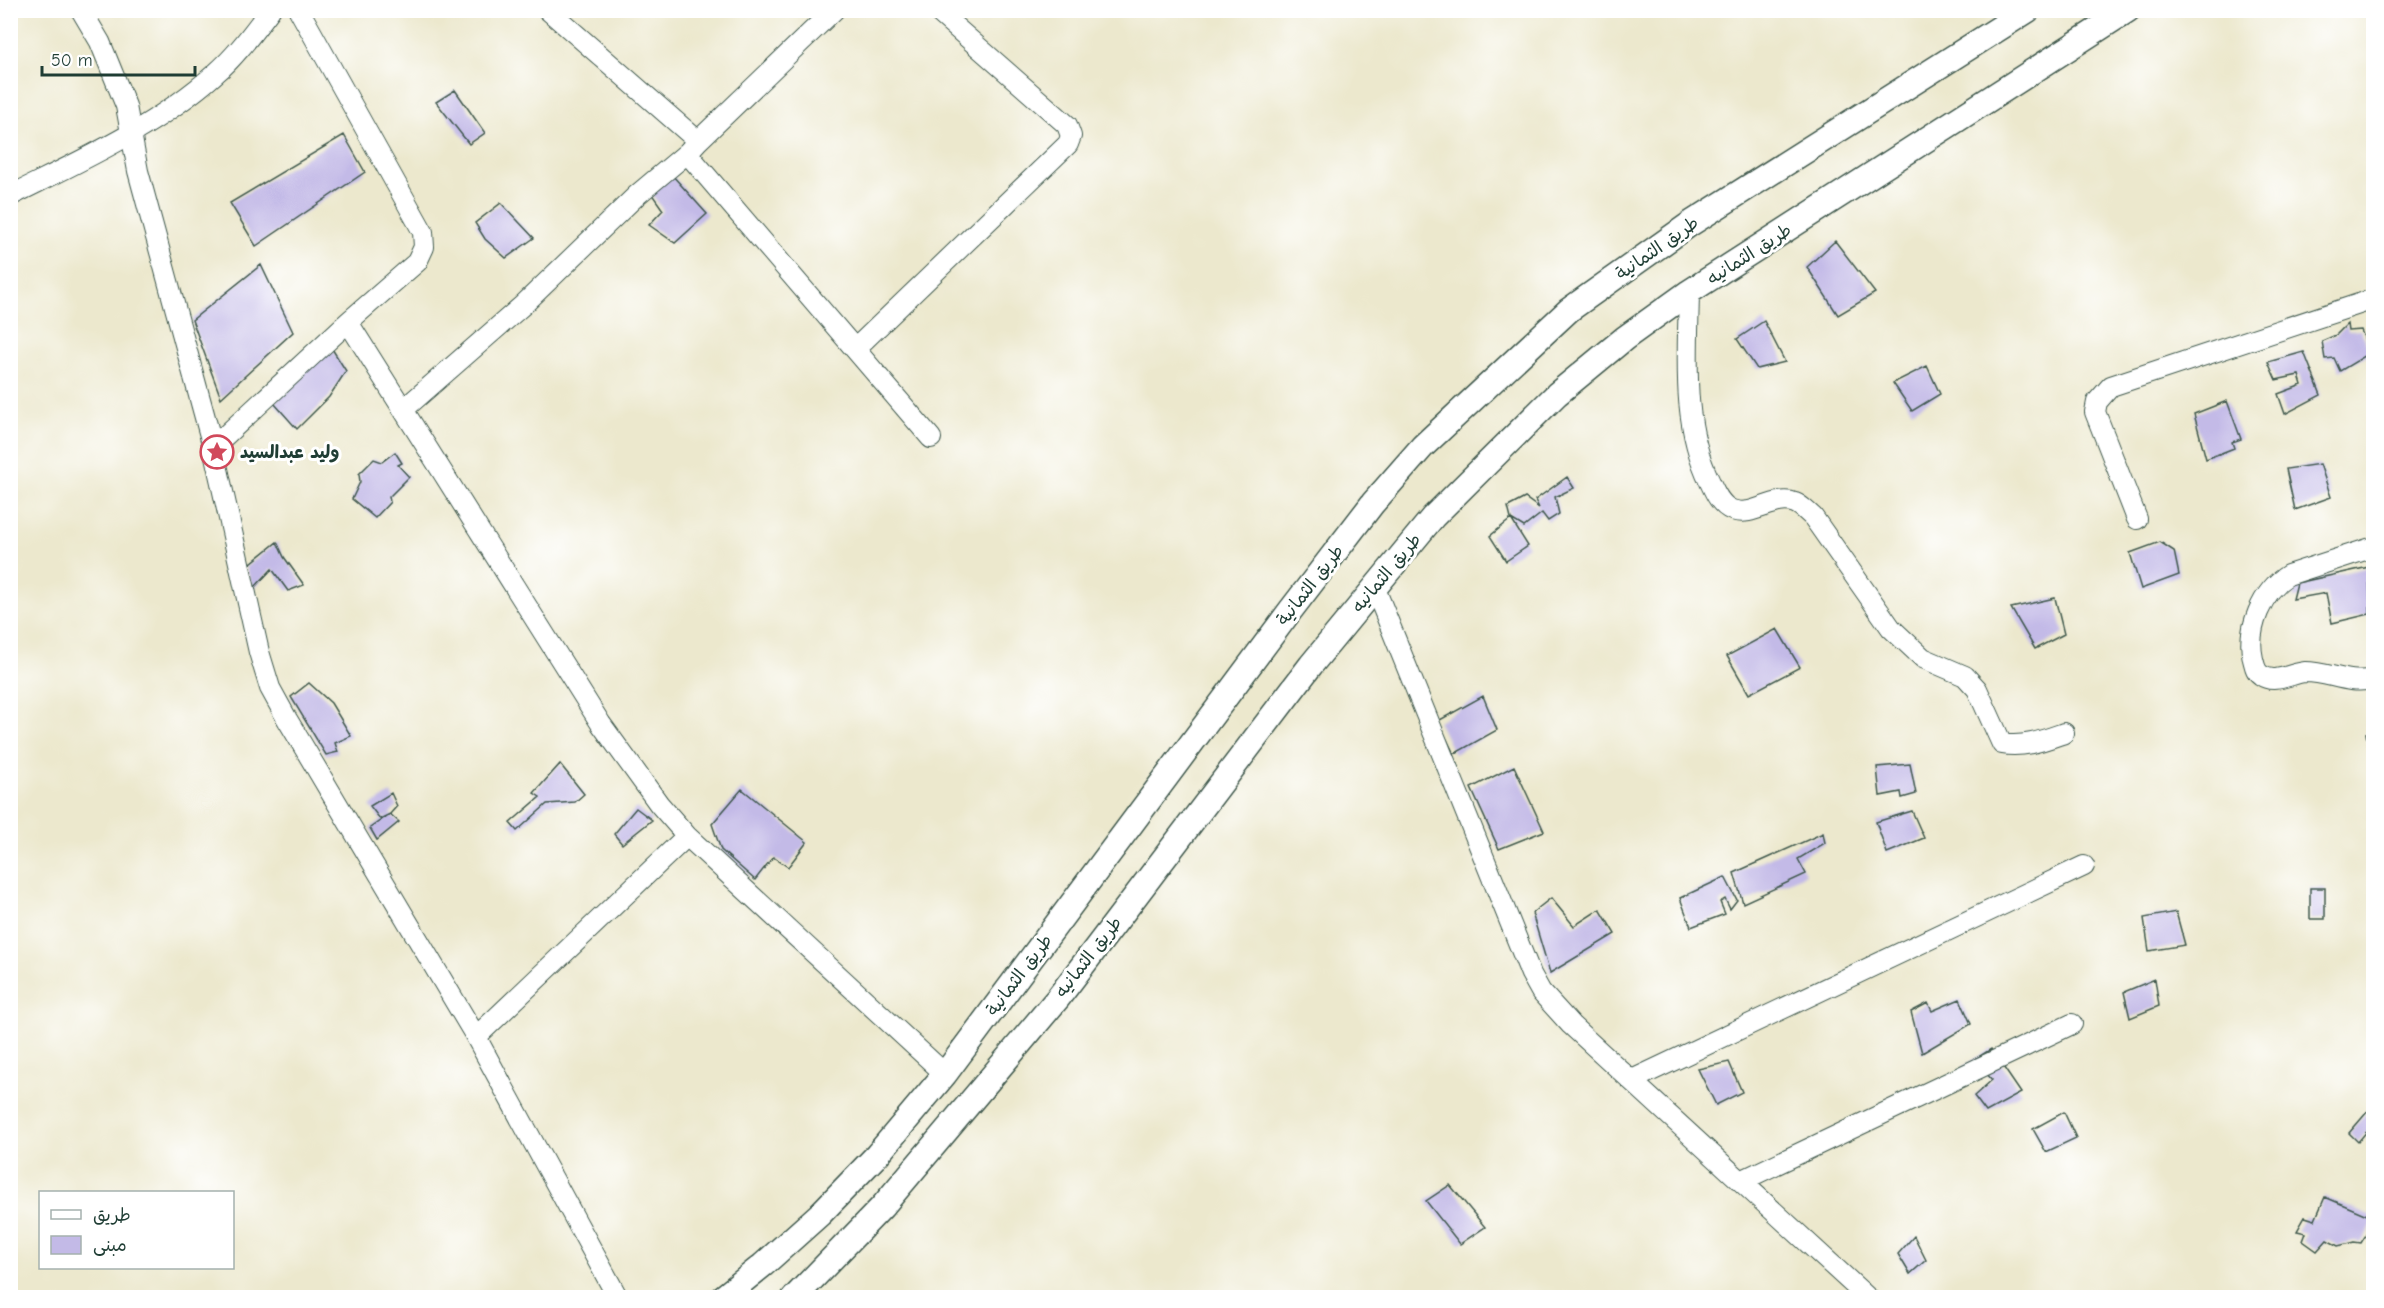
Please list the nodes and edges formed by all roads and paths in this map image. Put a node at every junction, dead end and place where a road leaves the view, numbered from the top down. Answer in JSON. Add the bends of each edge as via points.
{"nodes":[{"id":1,"x":81,"y":10,"type":"edge"},
{"id":2,"x":270,"y":10,"type":"edge"},
{"id":3,"x":299,"y":10,"type":"edge"},
{"id":4,"x":548,"y":10,"type":"edge"},
{"id":5,"x":834,"y":10,"type":"edge"},
{"id":6,"x":936,"y":10,"type":"edge"},
{"id":7,"x":2028,"y":10,"type":"edge"},
{"id":8,"x":2128,"y":10,"type":"edge"},
{"id":9,"x":131,"y":135,"type":"junction"},
{"id":10,"x":693,"y":147,"type":"junction"},
{"id":11,"x":10,"y":196,"type":"edge"},
{"id":12,"x":1689,"y":292,"type":"junction"},
{"id":13,"x":2373,"y":298,"type":"edge"},
{"id":14,"x":348,"y":322,"type":"junction"},
{"id":15,"x":855,"y":349,"type":"junction"},
{"id":16,"x":404,"y":409,"type":"junction"},
{"id":17,"x":931,"y":438,"type":"dead end"},
{"id":18,"x":213,"y":447,"type":"junction"},
{"id":19,"x":2137,"y":519,"type":"dead end"},
{"id":20,"x":2373,"y":547,"type":"edge"},
{"id":21,"x":1374,"y":586,"type":"junction"},
{"id":22,"x":2373,"y":679,"type":"edge"},
{"id":23,"x":2064,"y":733,"type":"dead end"},
{"id":24,"x":687,"y":837,"type":"junction"},
{"id":25,"x":2084,"y":866,"type":"dead end"},
{"id":26,"x":2072,"y":1024,"type":"dead end"},
{"id":27,"x":476,"y":1037,"type":"junction"},
{"id":28,"x":945,"y":1074,"type":"junction"},
{"id":29,"x":1632,"y":1080,"type":"junction"},
{"id":30,"x":1741,"y":1180,"type":"junction"},
{"id":31,"x":618,"y":1298,"type":"edge"},
{"id":32,"x":722,"y":1298,"type":"edge"},
{"id":33,"x":794,"y":1298,"type":"edge"},
{"id":34,"x":1868,"y":1298,"type":"edge"}],
"edges":[{"from":1,"to":9,"type":"street","via":[[116,79]]},
{"from":2,"to":9,"type":"street","via":[[218,72]]},
{"from":3,"to":14,"type":"street","via":[[423,232],[424,247],[417,262]]},
{"from":4,"to":10,"type":"street"},
{"from":5,"to":10,"type":"street"},
{"from":6,"to":15,"type":"street","via":[[1067,125],[1071,136],[1068,144]]},
{"from":7,"to":28,"type":"street","name":"طريق الثمانية","via":[[1690,224],[1569,310],[1423,446],[1373,503],[1290,611]]},
{"from":8,"to":12,"type":"street","name":"طريق الثمانيه"},
{"from":9,"to":11,"type":"street"},
{"from":9,"to":18,"type":"street"},
{"from":10,"to":15,"type":"street"},
{"from":10,"to":16,"type":"street"},
{"from":12,"to":21,"type":"street","name":"طريق الثمانيه","via":[[1557,394],[1432,517]]},
{"from":12,"to":23,"type":"street","via":[[1691,420],[1695,445],[1720,502],[1739,512],[1784,501],[1797,503],[1813,517],[1892,628],[1923,658],[1965,676],[1977,689],[2002,744],[2035,743]]},
{"from":13,"to":19,"type":"street","via":[[2111,386],[2097,402],[2095,412]]},
{"from":14,"to":16,"type":"street"},
{"from":14,"to":18,"type":"street"},
{"from":15,"to":17,"type":"street"},
{"from":16,"to":24,"type":"street","via":[[601,724]]},
{"from":18,"to":27,"type":"street","via":[[270,688]]},
{"from":20,"to":22,"type":"street","via":[[2288,575],[2275,583],[2259,608],[2251,639],[2256,670],[2272,680],[2310,672],[2345,681]]},
{"from":21,"to":29,"type":"street","via":[[1531,974],[1557,1012]]},
{"from":21,"to":33,"type":"street","name":"طريق الثمانيه","via":[[1058,998],[882,1207]]},
{"from":24,"to":27,"type":"street"},
{"from":24,"to":28,"type":"street"},
{"from":25,"to":29,"type":"street"},
{"from":26,"to":30,"type":"street"},
{"from":27,"to":31,"type":"street"},
{"from":28,"to":32,"type":"street","name":"طريق الثمانية","via":[[877,1155],[819,1214]]},
{"from":29,"to":30,"type":"street"},
{"from":30,"to":34,"type":"street"}]}
